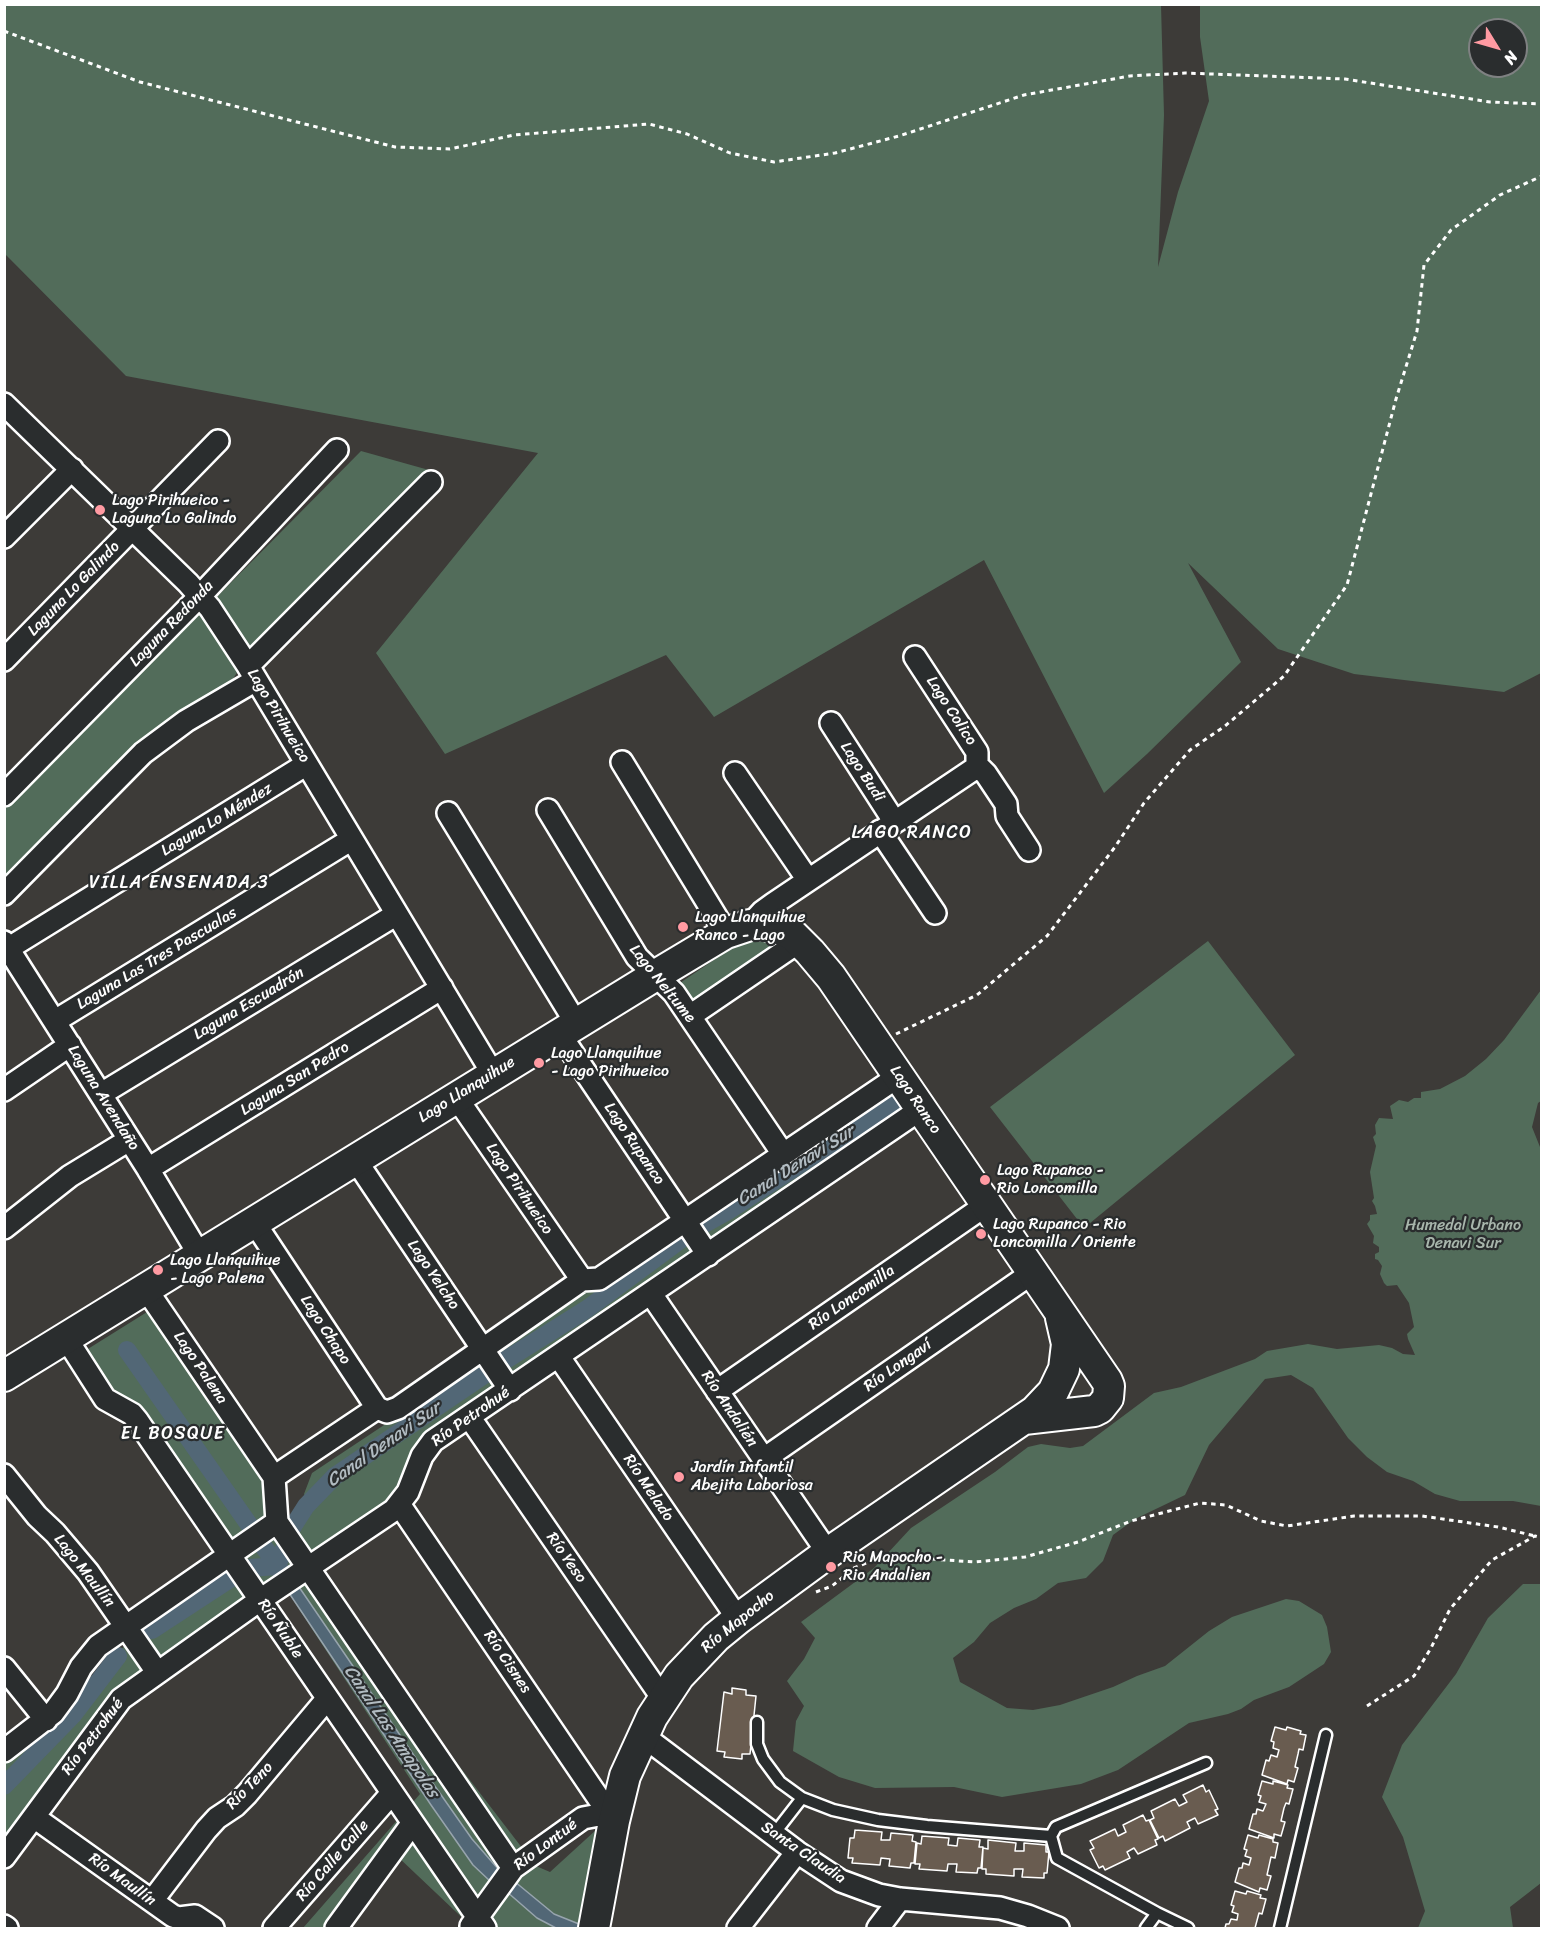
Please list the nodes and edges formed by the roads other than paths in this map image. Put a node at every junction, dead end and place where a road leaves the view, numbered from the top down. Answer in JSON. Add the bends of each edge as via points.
{"nodes":[{"id":1,"x":5,"y":406,"type":"edge"},
{"id":2,"x":218,"y":441,"type":"dead end"},
{"id":3,"x":337,"y":450,"type":"dead end"},
{"id":4,"x":72,"y":469,"type":"junction"},
{"id":5,"x":430,"y":482,"type":"dead end"},
{"id":6,"x":133,"y":529,"type":"junction"},
{"id":7,"x":4,"y":537,"type":"edge"},
{"id":8,"x":200,"y":596,"type":"junction"},
{"id":9,"x":915,"y":657,"type":"dead end"},
{"id":10,"x":4,"y":660,"type":"edge"},
{"id":11,"x":252,"y":673,"type":"junction"},
{"id":12,"x":831,"y":723,"type":"dead end"},
{"id":13,"x":622,"y":762,"type":"dead end"},
{"id":14,"x":307,"y":765,"type":"junction"},
{"id":15,"x":977,"y":768,"type":"junction"},
{"id":16,"x":735,"y":773,"type":"dead end"},
{"id":17,"x":4,"y":795,"type":"edge"},
{"id":18,"x":548,"y":810,"type":"dead end"},
{"id":19,"x":448,"y":813,"type":"dead end"},
{"id":20,"x":887,"y":826,"type":"junction"},
{"id":21,"x":352,"y":839,"type":"junction"},
{"id":22,"x":1029,"y":850,"type":"dead end"},
{"id":23,"x":808,"y":880,"type":"junction"},
{"id":24,"x":4,"y":894,"type":"edge"},
{"id":25,"x":935,"y":913,"type":"dead end"},
{"id":26,"x":397,"y":914,"type":"junction"},
{"id":27,"x":738,"y":929,"type":"junction"},
{"id":28,"x":800,"y":941,"type":"junction"},
{"id":29,"x":6,"y":947,"type":"edge"},
{"id":30,"x":656,"y":975,"type":"junction"},
{"id":31,"x":442,"y":988,"type":"junction"},
{"id":32,"x":690,"y":1016,"type":"junction"},
{"id":33,"x":55,"y":1022,"type":"junction"},
{"id":34,"x":568,"y":1028,"type":"junction"},
{"id":35,"x":70,"y":1045,"type":"junction"},
{"id":36,"x":493,"y":1074,"type":"junction"},
{"id":37,"x":899,"y":1076,"type":"junction"},
{"id":38,"x":4,"y":1090,"type":"edge"},
{"id":39,"x":101,"y":1094,"type":"junction"},
{"id":40,"x":456,"y":1097,"type":"junction"},
{"id":41,"x":921,"y":1109,"type":"junction"},
{"id":42,"x":129,"y":1140,"type":"junction"},
{"id":43,"x":783,"y":1154,"type":"junction"},
{"id":44,"x":355,"y":1159,"type":"junction"},
{"id":45,"x":148,"y":1169,"type":"junction"},
{"id":46,"x":986,"y":1205,"type":"junction"},
{"id":47,"x":685,"y":1221,"type":"junction"},
{"id":48,"x":254,"y":1222,"type":"junction"},
{"id":49,"x":4,"y":1228,"type":"edge"},
{"id":50,"x":708,"y":1255,"type":"junction"},
{"id":51,"x":200,"y":1256,"type":"junction"},
{"id":52,"x":1032,"y":1273,"type":"junction"},
{"id":53,"x":582,"y":1281,"type":"junction"},
{"id":54,"x":146,"y":1289,"type":"junction"},
{"id":55,"x":651,"y":1294,"type":"junction"},
{"id":56,"x":1056,"y":1308,"type":"junction"},
{"id":57,"x":66,"y":1338,"type":"junction"},
{"id":58,"x":483,"y":1349,"type":"junction"},
{"id":59,"x":559,"y":1357,"type":"junction"},
{"id":60,"x":4,"y":1376,"type":"edge"},
{"id":61,"x":510,"y":1390,"type":"junction"},
{"id":62,"x":717,"y":1391,"type":"junction"},
{"id":63,"x":377,"y":1408,"type":"junction"},
{"id":64,"x":470,"y":1418,"type":"junction"},
{"id":65,"x":1024,"y":1419,"type":"junction"},
{"id":66,"x":764,"y":1459,"type":"junction"},
{"id":67,"x":4,"y":1475,"type":"edge"},
{"id":68,"x":274,"y":1477,"type":"junction"},
{"id":69,"x":399,"y":1504,"type":"junction"},
{"id":70,"x":277,"y":1522,"type":"junction"},
{"id":71,"x":828,"y":1553,"type":"junction"},
{"id":72,"x":228,"y":1555,"type":"junction"},
{"id":73,"x":307,"y":1568,"type":"junction"},
{"id":74,"x":260,"y":1600,"type":"junction"},
{"id":75,"x":738,"y":1619,"type":"junction"},
{"id":76,"x":126,"y":1625,"type":"junction"},
{"id":77,"x":4,"y":1668,"type":"edge"},
{"id":78,"x":157,"y":1672,"type":"junction"},
{"id":79,"x":327,"y":1699,"type":"junction"},
{"id":80,"x":663,"y":1699,"type":"junction"},
{"id":81,"x":46,"y":1720,"type":"junction"},
{"id":82,"x":757,"y":1722,"type":"dead end"},
{"id":83,"x":642,"y":1735,"type":"junction"},
{"id":84,"x":1326,"y":1735,"type":"dead end"},
{"id":85,"x":4,"y":1751,"type":"edge"},
{"id":86,"x":1206,"y":1762,"type":"dead end"},
{"id":87,"x":392,"y":1793,"type":"junction"},
{"id":88,"x":802,"y":1798,"type":"junction"},
{"id":89,"x":34,"y":1817,"type":"junction"},
{"id":90,"x":614,"y":1821,"type":"junction"},
{"id":91,"x":412,"y":1824,"type":"junction"},
{"id":92,"x":774,"y":1834,"type":"junction"},
{"id":93,"x":1051,"y":1836,"type":"junction"},
{"id":94,"x":8,"y":1845,"type":"edge"},
{"id":95,"x":797,"y":1852,"type":"junction"},
{"id":96,"x":513,"y":1869,"type":"junction"},
{"id":97,"x":900,"y":1899,"type":"junction"},
{"id":98,"x":152,"y":1901,"type":"junction"},
{"id":99,"x":1157,"y":1913,"type":"junction"},
{"id":100,"x":1033,"y":1924,"type":"edge"},
{"id":101,"x":477,"y":1925,"type":"edge"},
{"id":102,"x":213,"y":1929,"type":"edge"},
{"id":103,"x":274,"y":1929,"type":"edge"},
{"id":104,"x":336,"y":1929,"type":"edge"},
{"id":105,"x":594,"y":1929,"type":"edge"},
{"id":106,"x":738,"y":1929,"type":"edge"},
{"id":107,"x":878,"y":1929,"type":"edge"},
{"id":108,"x":1058,"y":1929,"type":"edge"},
{"id":109,"x":1146,"y":1929,"type":"edge"},
{"id":110,"x":1188,"y":1929,"type":"edge"},
{"id":111,"x":1280,"y":1929,"type":"edge"}],
"edges":[{"from":1,"to":4,"type":"street","name":"Lago Pirihueico"},
{"from":2,"to":6,"type":"street","name":"Laguna Lo Galindo"},
{"from":3,"to":8,"type":"street","name":"Laguna Redonda"},
{"from":4,"to":6,"type":"street","name":"Lago Pirihueico"},
{"from":4,"to":7,"type":"street"},
{"from":5,"to":11,"type":"street"},
{"from":6,"to":8,"type":"street","name":"Lago Pirihueico"},
{"from":6,"to":10,"type":"street","name":"Laguna Lo Galindo"},
{"from":8,"to":11,"type":"street","name":"Lago Pirihueico"},
{"from":8,"to":17,"type":"street","name":"Laguna Redonda"},
{"from":9,"to":15,"type":"street","name":"Lago Colico","via":[[977,752]]},
{"from":11,"to":14,"type":"street","name":"Lago Pirihueico"},
{"from":11,"to":24,"type":"street","via":[[143,753]]},
{"from":12,"to":20,"type":"street","name":"Lago Budi"},
{"from":13,"to":27,"type":"street"},
{"from":14,"to":21,"type":"street","name":"Lago Pirihueico"},
{"from":14,"to":29,"type":"street","name":"Laguna Lo Méndez"},
{"from":15,"to":20,"type":"street","name":"Lago Llanquihue"},
{"from":15,"to":22,"type":"street","via":[[986,774],[1006,804],[1007,816]]},
{"from":16,"to":23,"type":"street"},
{"from":18,"to":30,"type":"street","name":"Lago Neltume","via":[[637,957]]},
{"from":19,"to":34,"type":"street","name":"Lago Rupanco"},
{"from":20,"to":23,"type":"street","name":"Lago Llanquihue"},
{"from":20,"to":25,"type":"street","name":"Lago Budi"},
{"from":21,"to":26,"type":"street","name":"Lago Pirihueico"},
{"from":21,"to":33,"type":"street","name":"Laguna Las Tres Pascualas"},
{"from":23,"to":27,"type":"street","name":"Lago Llanquihue"},
{"from":26,"to":31,"type":"street","name":"Lago Pirihueico"},
{"from":26,"to":39,"type":"street","name":"Laguna Escuadrón"},
{"from":27,"to":28,"type":"street","name":"Lago Ranco","via":[[775,927]]},
{"from":27,"to":30,"type":"street","name":"Lago Llanquihue"},
{"from":28,"to":32,"type":"street"},
{"from":28,"to":37,"type":"street","name":"Lago Ranco","via":[[831,977]]},
{"from":29,"to":33,"type":"street","name":"Laguna Avendaño"},
{"from":30,"to":32,"type":"street","name":"Lago Neltume"},
{"from":30,"to":34,"type":"street","name":"Lago Llanquihue"},
{"from":31,"to":36,"type":"street","name":"Lago Pirihueico"},
{"from":31,"to":45,"type":"street","name":"Laguna San Pedro"},
{"from":32,"to":43,"type":"street","name":"Lago Neltume"},
{"from":33,"to":35,"type":"street","name":"Laguna Avendaño"},
{"from":34,"to":36,"type":"street","name":"Lago Llanquihue"},
{"from":34,"to":47,"type":"street","name":"Lago Rupanco"},
{"from":35,"to":38,"type":"street"},
{"from":35,"to":39,"type":"street","name":"Laguna Avendaño"},
{"from":36,"to":40,"type":"street","name":"Lago Llanquihue"},
{"from":37,"to":41,"type":"street","name":"Lago Ranco"},
{"from":37,"to":43,"type":"street"},
{"from":39,"to":42,"type":"street","name":"Laguna Avendaño"},
{"from":40,"to":44,"type":"street","name":"Lago Llanquihue"},
{"from":40,"to":53,"type":"street","name":"Lago Pirihueico"},
{"from":41,"to":46,"type":"street","name":"Lago Ranco"},
{"from":41,"to":50,"type":"street","name":"Río Petrohué"},
{"from":42,"to":45,"type":"street","name":"Laguna Avendaño"},
{"from":42,"to":49,"type":"street","via":[[70,1176]]},
{"from":43,"to":47,"type":"street"},
{"from":44,"to":48,"type":"street","name":"Lago Llanquihue"},
{"from":44,"to":58,"type":"street","name":"Lago Yelcho"},
{"from":45,"to":51,"type":"street","name":"Laguna Avendaño"},
{"from":46,"to":52,"type":"street","name":"Lago Ranco"},
{"from":46,"to":62,"type":"street","name":"Río Loncomilla"},
{"from":47,"to":50,"type":"street","name":"Lago Rupanco"},
{"from":47,"to":53,"type":"street","via":[[599,1279]]},
{"from":48,"to":51,"type":"street","name":"Lago Llanquihue"},
{"from":48,"to":63,"type":"street","name":"Lago Chapo"},
{"from":50,"to":55,"type":"street","name":"Río Petrohué"},
{"from":51,"to":54,"type":"street","name":"Lago Llanquihue"},
{"from":52,"to":56,"type":"street","name":"Lago Ranco"},
{"from":52,"to":66,"type":"street","name":"Río Longaví"},
{"from":53,"to":58,"type":"street"},
{"from":54,"to":57,"type":"street","name":"Lago Llanquihue"},
{"from":54,"to":68,"type":"street","name":"Lago Palena"},
{"from":55,"to":59,"type":"street","name":"Río Petrohué"},
{"from":55,"to":62,"type":"street","name":"Río Andalién"},
{"from":56,"to":65,"type":"street","name":"Río Mapocho","via":[[1065,1332],[1064,1369],[1053,1392]]},
{"from":56,"to":65,"type":"street","name":"Río Mapocho","via":[[1107,1381],[1108,1398],[1094,1411]]},
{"from":57,"to":60,"type":"street","name":"Lago Llanquihue"},
{"from":57,"to":72,"type":"street","name":"Río Ñuble","via":[[105,1399],[137,1420]]},
{"from":58,"to":61,"type":"street","name":"Lago Yelcho"},
{"from":58,"to":63,"type":"street","via":[[393,1411]]},
{"from":59,"to":61,"type":"street","name":"Río Petrohué"},
{"from":59,"to":75,"type":"street","name":"Río Melado"},
{"from":61,"to":64,"type":"street","name":"Río Petrohué"},
{"from":62,"to":66,"type":"street","name":"Río Andalién"},
{"from":63,"to":68,"type":"street"},
{"from":64,"to":69,"type":"street","name":"Río Petrohué","via":[[429,1446]]},
{"from":64,"to":80,"type":"street","name":"Río Yeso"},
{"from":65,"to":71,"type":"street","name":"Río Mapocho"},
{"from":66,"to":71,"type":"street","name":"Río Andalién"},
{"from":67,"to":76,"type":"street","name":"Lago Maullín","via":[[81,1563]]},
{"from":68,"to":70,"type":"street"},
{"from":69,"to":73,"type":"street","name":"Río Petrohué"},
{"from":69,"to":90,"type":"street","name":"Río Cisnes"},
{"from":70,"to":72,"type":"street"},
{"from":70,"to":73,"type":"street"},
{"from":71,"to":75,"type":"street","name":"Río Mapocho"},
{"from":72,"to":74,"type":"street","name":"Río Ñuble"},
{"from":72,"to":76,"type":"street"},
{"from":73,"to":74,"type":"street","name":"Río Petrohué"},
{"from":73,"to":96,"type":"street"},
{"from":74,"to":78,"type":"street","name":"Río Petrohué"},
{"from":74,"to":79,"type":"street","name":"Río Ñuble"},
{"from":75,"to":80,"type":"street","name":"Río Mapocho","via":[[696,1657]]},
{"from":76,"to":78,"type":"street","name":"Lago Maullín"},
{"from":76,"to":81,"type":"street","via":[[90,1654],[67,1694]]},
{"from":77,"to":81,"type":"street"},
{"from":78,"to":89,"type":"street","name":"Río Petrohué","via":[[112,1709]]},
{"from":79,"to":87,"type":"street","name":"Río Ñuble"},
{"from":79,"to":98,"type":"street","name":"Río Teno","via":[[248,1794],[206,1830]]},
{"from":80,"to":83,"type":"street","name":"Río Mapocho"},
{"from":81,"to":85,"type":"street"},
{"from":82,"to":88,"type":"lane","via":[[757,1744],[763,1758],[780,1782]]},
{"from":83,"to":90,"type":"street","name":"Río Mapocho","via":[[625,1776]]},
{"from":83,"to":92,"type":"street","name":"Santa Claudia"},
{"from":84,"to":111,"type":"lane"},
{"from":86,"to":93,"type":"lane","via":[[1056,1827]]},
{"from":87,"to":91,"type":"street","name":"Río Ñuble"},
{"from":87,"to":103,"type":"street","name":"Río Calle Calle"},
{"from":88,"to":92,"type":"lane"},
{"from":88,"to":93,"type":"lane","via":[[832,1810],[878,1820]]},
{"from":89,"to":94,"type":"street","name":"Río Petrohué"},
{"from":89,"to":98,"type":"street","name":"Río Maullín"},
{"from":90,"to":96,"type":"street","name":"Río Lontué","via":[[599,1815],[583,1818]]},
{"from":90,"to":105,"type":"street","name":"Río Mapocho"},
{"from":91,"to":101,"type":"street","name":"Río Ñuble"},
{"from":91,"to":104,"type":"street"},
{"from":92,"to":95,"type":"street","name":"Santa Claudia"},
{"from":93,"to":99,"type":"lane","via":[[1057,1858]]},
{"from":95,"to":97,"type":"street","name":"Santa Claudia","via":[[850,1885]]},
{"from":95,"to":106,"type":"street"},
{"from":96,"to":101,"type":"street","name":"Río Lontué"},
{"from":97,"to":100,"type":"street","name":"Santa Claudia","via":[[1000,1908]]},
{"from":97,"to":107,"type":"street"},
{"from":98,"to":102,"type":"street","name":"Río Maullín","via":[[173,1916],[195,1916]]},
{"from":99,"to":109,"type":"lane"},
{"from":99,"to":110,"type":"lane"},
{"from":100,"to":108,"type":"street","name":"Santa Claudia"}]}
